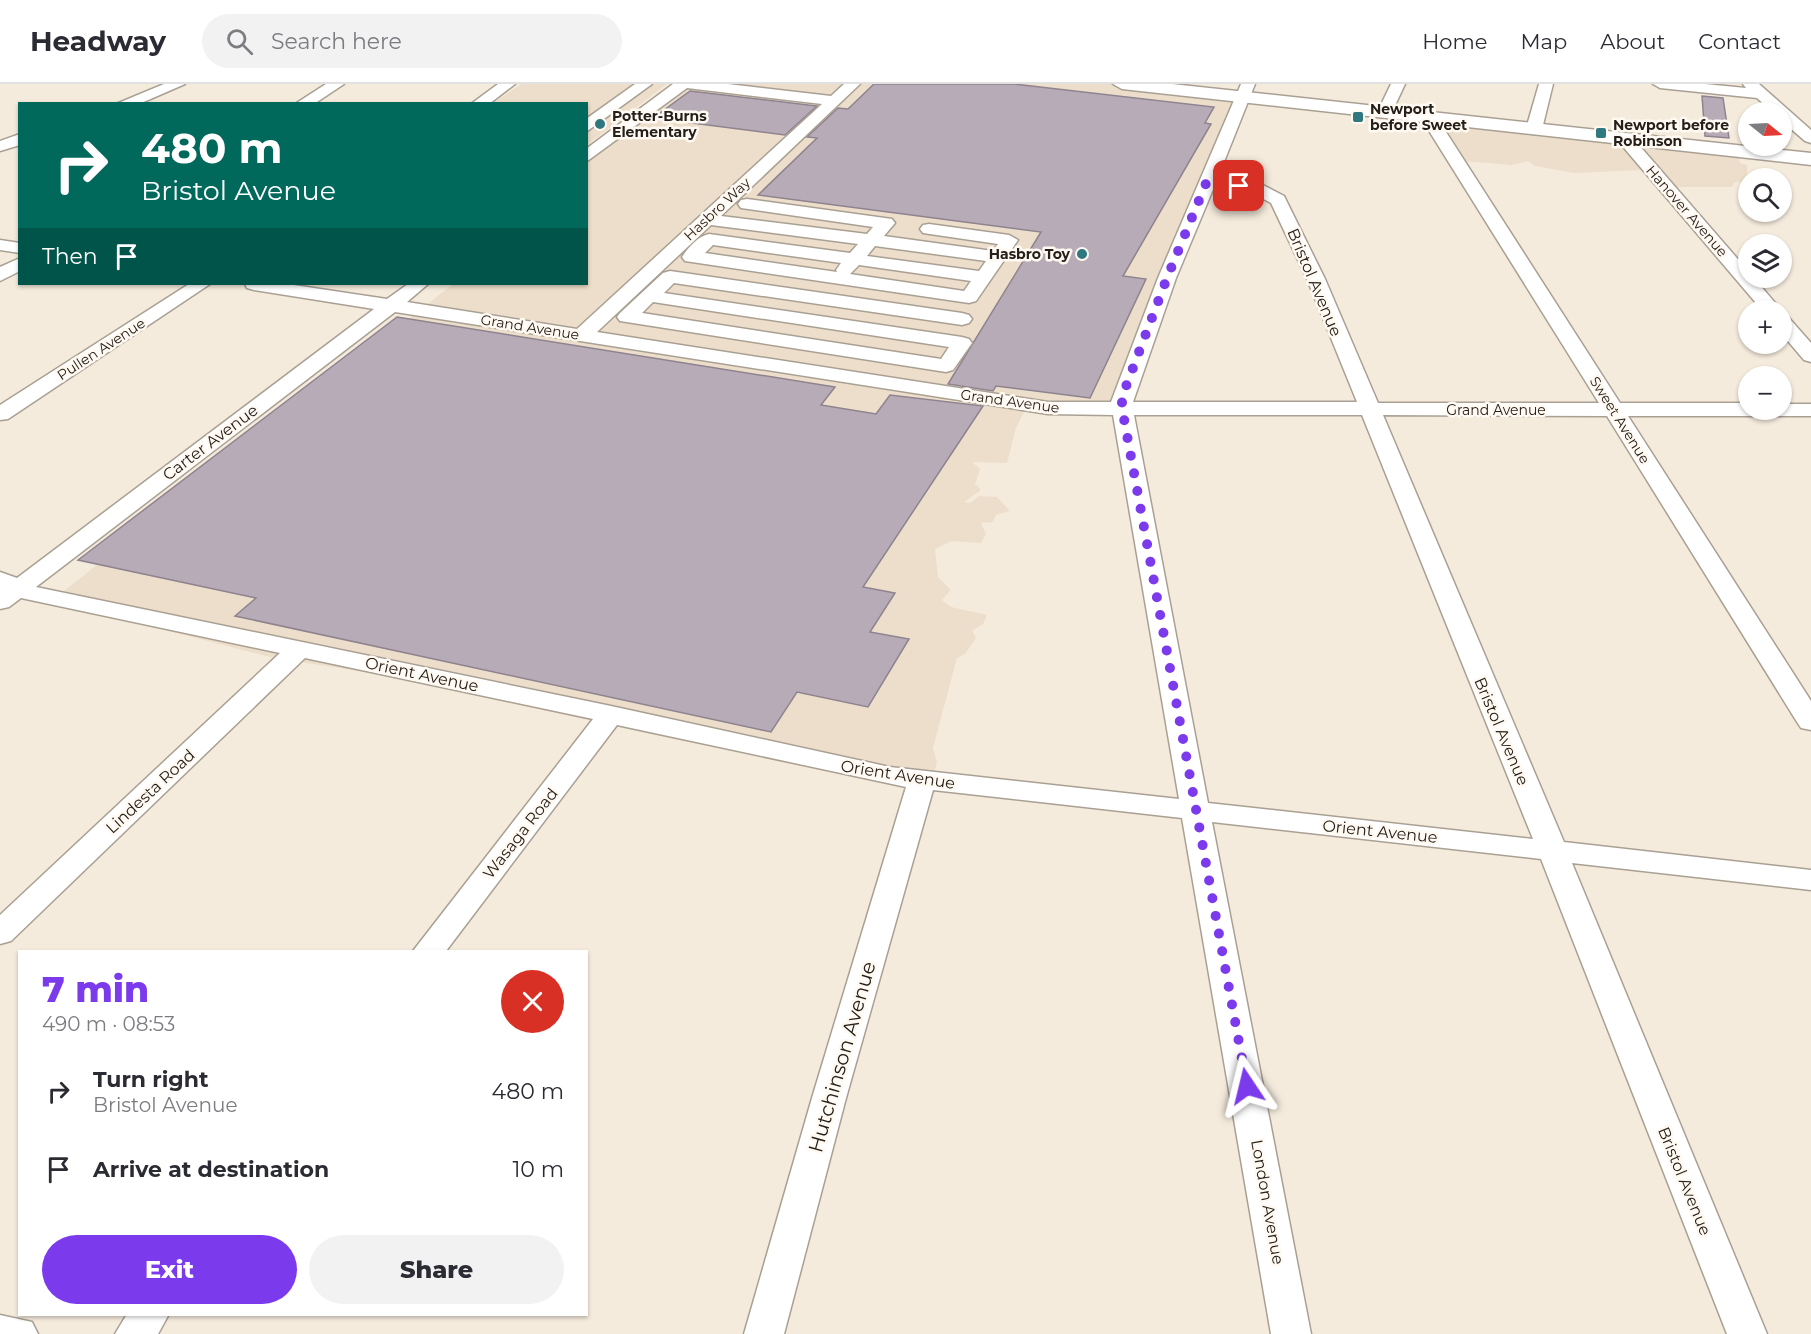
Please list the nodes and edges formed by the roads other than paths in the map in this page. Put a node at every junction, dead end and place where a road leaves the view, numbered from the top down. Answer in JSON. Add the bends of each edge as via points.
{"nodes":[{"id":1,"x":178,"y":84,"type":"edge"},
{"id":2,"x":337,"y":84,"type":"edge"},
{"id":3,"x":508,"y":84,"type":"edge"},
{"id":4,"x":645,"y":84,"type":"edge"},
{"id":5,"x":682,"y":84,"type":"edge"},
{"id":6,"x":690,"y":84,"type":"edge"},
{"id":7,"x":828,"y":84,"type":"edge"},
{"id":8,"x":1122,"y":84,"type":"edge"},
{"id":9,"x":1398,"y":84,"type":"edge"},
{"id":10,"x":1546,"y":84,"type":"edge"},
{"id":11,"x":1660,"y":84,"type":"edge"},
{"id":12,"x":851,"y":85,"type":"edge"},
{"id":13,"x":1755,"y":89,"type":"edge"},
{"id":14,"x":1246,"y":91,"type":"edge"},
{"id":15,"x":834,"y":101,"type":"junction"},
{"id":16,"x":128,"y":102,"type":"edge"},
{"id":17,"x":306,"y":102,"type":"edge"},
{"id":18,"x":481,"y":102,"type":"edge"},
{"id":19,"x":1770,"y":102,"type":"edge"},
{"id":20,"x":1385,"y":113,"type":"junction"},
{"id":21,"x":1429,"y":118,"type":"junction"},
{"id":22,"x":1792,"y":122,"type":"edge"},
{"id":23,"x":588,"y":127,"type":"edge"},
{"id":24,"x":1534,"y":129,"type":"junction"},
{"id":25,"x":588,"y":130,"type":"edge"},
{"id":26,"x":1811,"y":138,"type":"edge"},
{"id":27,"x":611,"y":139,"type":"junction"},
{"id":28,"x":1625,"y":139,"type":"junction"},
{"id":29,"x":18,"y":140,"type":"edge"},
{"id":30,"x":588,"y":141,"type":"edge"},
{"id":31,"x":0,"y":146,"type":"edge"},
{"id":32,"x":588,"y":156,"type":"edge"},
{"id":33,"x":1811,"y":159,"type":"edge"},
{"id":34,"x":1207,"y":181,"type":"junction"},
{"id":35,"x":747,"y":204,"type":"dead end"},
{"id":36,"x":707,"y":219,"type":"junction"},
{"id":37,"x":929,"y":229,"type":"dead end"},
{"id":38,"x":872,"y":240,"type":"junction"},
{"id":39,"x":0,"y":245,"type":"edge"},
{"id":40,"x":18,"y":248,"type":"edge"},
{"id":41,"x":998,"y":257,"type":"junction"},
{"id":42,"x":854,"y":260,"type":"junction"},
{"id":43,"x":18,"y":264,"type":"edge"},
{"id":44,"x":0,"y":274,"type":"edge"},
{"id":45,"x":983,"y":277,"type":"junction"},
{"id":46,"x":838,"y":279,"type":"junction"},
{"id":47,"x":199,"y":285,"type":"edge"},
{"id":48,"x":260,"y":285,"type":"edge"},
{"id":49,"x":418,"y":285,"type":"edge"},
{"id":50,"x":649,"y":296,"type":"junction"},
{"id":51,"x":819,"y":298,"type":"junction"},
{"id":52,"x":1763,"y":300,"type":"edge"},
{"id":53,"x":390,"y":306,"type":"junction"},
{"id":54,"x":799,"y":319,"type":"junction"},
{"id":55,"x":962,"y":319,"type":"dead end"},
{"id":56,"x":1792,"y":334,"type":"edge"},
{"id":57,"x":582,"y":335,"type":"junction"},
{"id":58,"x":780,"y":340,"type":"junction"},
{"id":59,"x":1811,"y":356,"type":"edge"},
{"id":60,"x":758,"y":363,"type":"junction"},
{"id":61,"x":1122,"y":408,"type":"junction"},
{"id":62,"x":1368,"y":409,"type":"junction"},
{"id":63,"x":1614,"y":410,"type":"junction"},
{"id":64,"x":1811,"y":410,"type":"edge"},
{"id":65,"x":0,"y":414,"type":"edge"},
{"id":66,"x":6,"y":590,"type":"edge"},
{"id":67,"x":299,"y":649,"type":"junction"},
{"id":68,"x":611,"y":714,"type":"junction"},
{"id":69,"x":1811,"y":722,"type":"edge"},
{"id":70,"x":922,"y":780,"type":"junction"},
{"id":71,"x":1195,"y":811,"type":"junction"},
{"id":72,"x":1552,"y":850,"type":"junction"},
{"id":73,"x":1811,"y":880,"type":"edge"},
{"id":74,"x":0,"y":933,"type":"edge"},
{"id":75,"x":430,"y":950,"type":"edge"},
{"id":76,"x":148,"y":1316,"type":"edge"},
{"id":77,"x":0,"y":1332,"type":"edge"},
{"id":78,"x":18,"y":1334,"type":"edge"},
{"id":79,"x":135,"y":1334,"type":"edge"},
{"id":80,"x":764,"y":1334,"type":"edge"},
{"id":81,"x":1291,"y":1334,"type":"edge"},
{"id":82,"x":1747,"y":1334,"type":"edge"}],
"edges":[{"from":1,"to":16,"type":"street"},
{"from":2,"to":17,"type":"street"},
{"from":3,"to":18,"type":"street"},
{"from":4,"to":23,"type":"street"},
{"from":5,"to":27,"type":"street"},
{"from":6,"to":15,"type":"street"},
{"from":7,"to":12,"type":"street"},
{"from":8,"to":14,"type":"main road"},
{"from":9,"to":20,"type":"street"},
{"from":10,"to":24,"type":"street"},
{"from":11,"to":13,"type":"street"},
{"from":12,"to":15,"type":"street","name":"Hasbro Way"},
{"from":13,"to":19,"type":"street"},
{"from":14,"to":20,"type":"main road"},
{"from":14,"to":34,"type":"street","name":"London Avenue"},
{"from":15,"to":36,"type":"street","name":"Hasbro Way"},
{"from":20,"to":21,"type":"main road"},
{"from":21,"to":24,"type":"main road"},
{"from":21,"to":63,"type":"street","name":"Sweet Avenue"},
{"from":22,"to":26,"type":"street"},
{"from":24,"to":28,"type":"main road"},
{"from":25,"to":27,"type":"street"},
{"from":27,"to":30,"type":"street"},
{"from":27,"to":32,"type":"street"},
{"from":28,"to":33,"type":"main road"},
{"from":28,"to":52,"type":"street","name":"Hanover Avenue"},
{"from":29,"to":31,"type":"street"},
{"from":34,"to":61,"type":"street","name":"London Avenue","via":[[1158,299],[1122,397]]},
{"from":34,"to":62,"type":"street","name":"Bristol Avenue","via":[[1255,188],[1272,193],[1278,200],[1316,279]]},
{"from":35,"to":38,"type":"street","via":[[886,223]]},
{"from":36,"to":38,"type":"street"},
{"from":36,"to":57,"type":"street","name":"Hasbro Way"},
{"from":37,"to":41,"type":"street","via":[[1009,240]]},
{"from":38,"to":41,"type":"street"},
{"from":38,"to":42,"type":"street"},
{"from":39,"to":40,"type":"street"},
{"from":41,"to":45,"type":"street"},
{"from":42,"to":45,"type":"street"},
{"from":42,"to":46,"type":"street"},
{"from":42,"to":46,"type":"street","via":[[709,239],[691,257]]},
{"from":43,"to":44,"type":"street"},
{"from":45,"to":46,"type":"street","via":[[969,297]]},
{"from":46,"to":51,"type":"street"},
{"from":47,"to":65,"type":"street","name":"Pullen Avenue"},
{"from":48,"to":53,"type":"street","name":"Grand Avenue"},
{"from":49,"to":53,"type":"street","name":"Carter Avenue"},
{"from":50,"to":51,"type":"street","via":[[670,277]]},
{"from":50,"to":54,"type":"street"},
{"from":50,"to":58,"type":"street","via":[[627,317]]},
{"from":51,"to":54,"type":"street"},
{"from":51,"to":55,"type":"street"},
{"from":53,"to":57,"type":"street","name":"Grand Avenue"},
{"from":53,"to":66,"type":"street","name":"Carter Avenue"},
{"from":54,"to":58,"type":"street"},
{"from":54,"to":58,"type":"street","via":[[962,343],[946,366]]},
{"from":56,"to":59,"type":"street"},
{"from":57,"to":60,"type":"street","name":"Grand Avenue"},
{"from":58,"to":60,"type":"street"},
{"from":60,"to":61,"type":"street","name":"Grand Avenue","via":[[1048,408]]},
{"from":61,"to":62,"type":"street","name":"Grand Avenue"},
{"from":61,"to":71,"type":"street","name":"London Avenue"},
{"from":62,"to":63,"type":"street","name":"Grand Avenue"},
{"from":62,"to":72,"type":"street","name":"Bristol Avenue"},
{"from":63,"to":64,"type":"street","name":"Grand Avenue"},
{"from":63,"to":69,"type":"street","name":"Sweet Avenue"},
{"from":66,"to":67,"type":"street","name":"Orient Avenue"},
{"from":67,"to":68,"type":"street","name":"Orient Avenue"},
{"from":67,"to":74,"type":"street","name":"Lindesta Road"},
{"from":68,"to":70,"type":"street","name":"Orient Avenue"},
{"from":68,"to":75,"type":"street","name":"Wasaga Road"},
{"from":70,"to":71,"type":"street","name":"Orient Avenue"},
{"from":70,"to":80,"type":"street","name":"Hutchinson Avenue"},
{"from":71,"to":72,"type":"street","name":"Orient Avenue"},
{"from":71,"to":81,"type":"street","name":"London Avenue"},
{"from":72,"to":73,"type":"street","name":"Orient Avenue"},
{"from":72,"to":82,"type":"street","name":"Bristol Avenue"},
{"from":76,"to":79,"type":"street"},
{"from":77,"to":78,"type":"street"}]}
